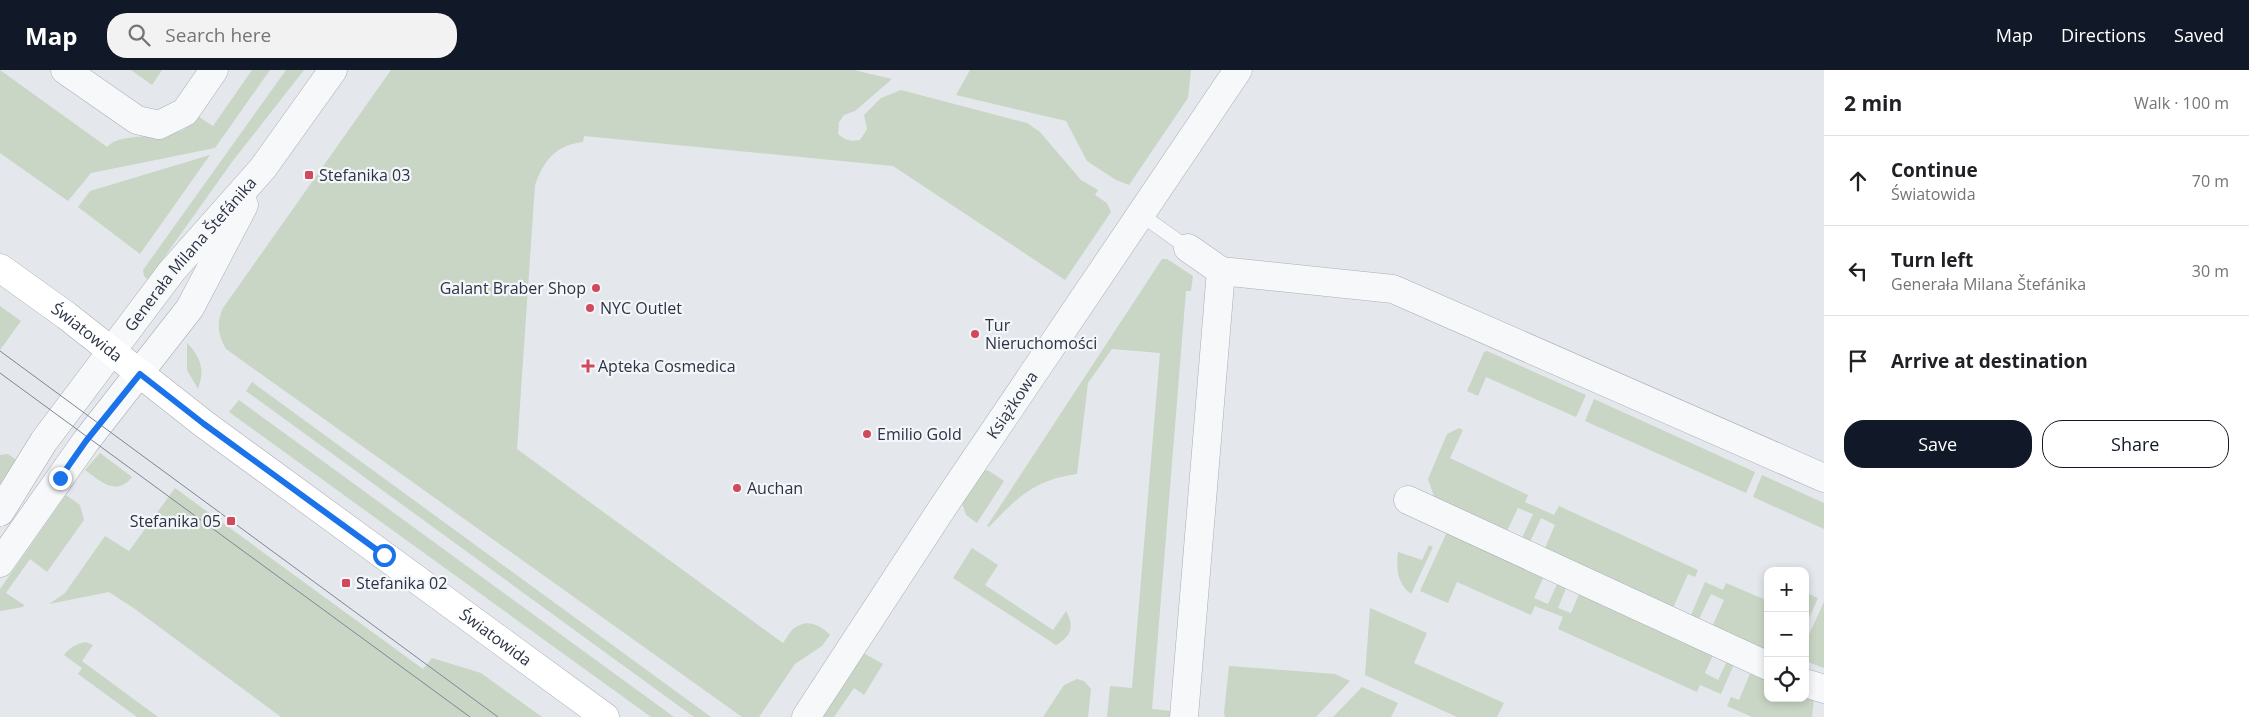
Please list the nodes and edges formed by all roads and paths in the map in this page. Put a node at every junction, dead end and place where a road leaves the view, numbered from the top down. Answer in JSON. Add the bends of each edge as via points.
{"nodes":[{"id":1,"x":65,"y":70,"type":"edge"},
{"id":2,"x":214,"y":70,"type":"edge"},
{"id":3,"x":333,"y":70,"type":"edge"},
{"id":4,"x":1238,"y":70,"type":"edge"},
{"id":5,"x":263,"y":168,"type":"junction"},
{"id":6,"x":1140,"y":214,"type":"junction"},
{"id":7,"x":1188,"y":248,"type":"joint"},
{"id":8,"x":0,"y":268,"type":"edge"},
{"id":9,"x":1221,"y":271,"type":"junction"},
{"id":10,"x":113,"y":352,"type":"junction"},
{"id":11,"x":140,"y":374,"type":"junction"},
{"id":12,"x":1824,"y":478,"type":"edge"},
{"id":13,"x":1408,"y":500,"type":"dead end"},
{"id":14,"x":0,"y":512,"type":"edge"},
{"id":15,"x":0,"y":563,"type":"edge"},
{"id":16,"x":1764,"y":664,"type":"edge"},
{"id":17,"x":1809,"y":684,"type":"edge"},
{"id":18,"x":1824,"y":689,"type":"edge"},
{"id":19,"x":605,"y":717,"type":"edge"},
{"id":20,"x":806,"y":717,"type":"edge"},
{"id":21,"x":1184,"y":717,"type":"edge"}],
"edges":[{"from":1,"to":2,"type":"street","via":[[137,120],[159,125],[185,112]]},
{"from":3,"to":5,"type":"street","name":"Generała Milana Štefánika"},
{"from":4,"to":6,"type":"street","name":"Książkowa"},
{"from":5,"to":10,"type":"street","name":"Generała Milana Štefánika","via":[[171,272]]},
{"from":5,"to":11,"type":"street","name":"Generała Milana Štefánika","via":[[196,296]]},
{"from":6,"to":7,"type":"lane"},
{"from":6,"to":20,"type":"street","name":"Książkowa"},
{"from":7,"to":9,"type":"street"},
{"from":8,"to":10,"type":"street","name":"Światowida"},
{"from":9,"to":12,"type":"street","via":[[1393,289]]},
{"from":9,"to":21,"type":"street"},
{"from":10,"to":11,"type":"street","name":"Światowida"},
{"from":10,"to":14,"type":"street","name":"Generała Milana Štefánika","via":[[44,441]]},
{"from":11,"to":15,"type":"street","name":"Generała Milana Štefánika","via":[[86,441]]},
{"from":11,"to":19,"type":"street","name":"Światowida"},
{"from":13,"to":16,"type":"street"},
{"from":17,"to":18,"type":"street"}]}
